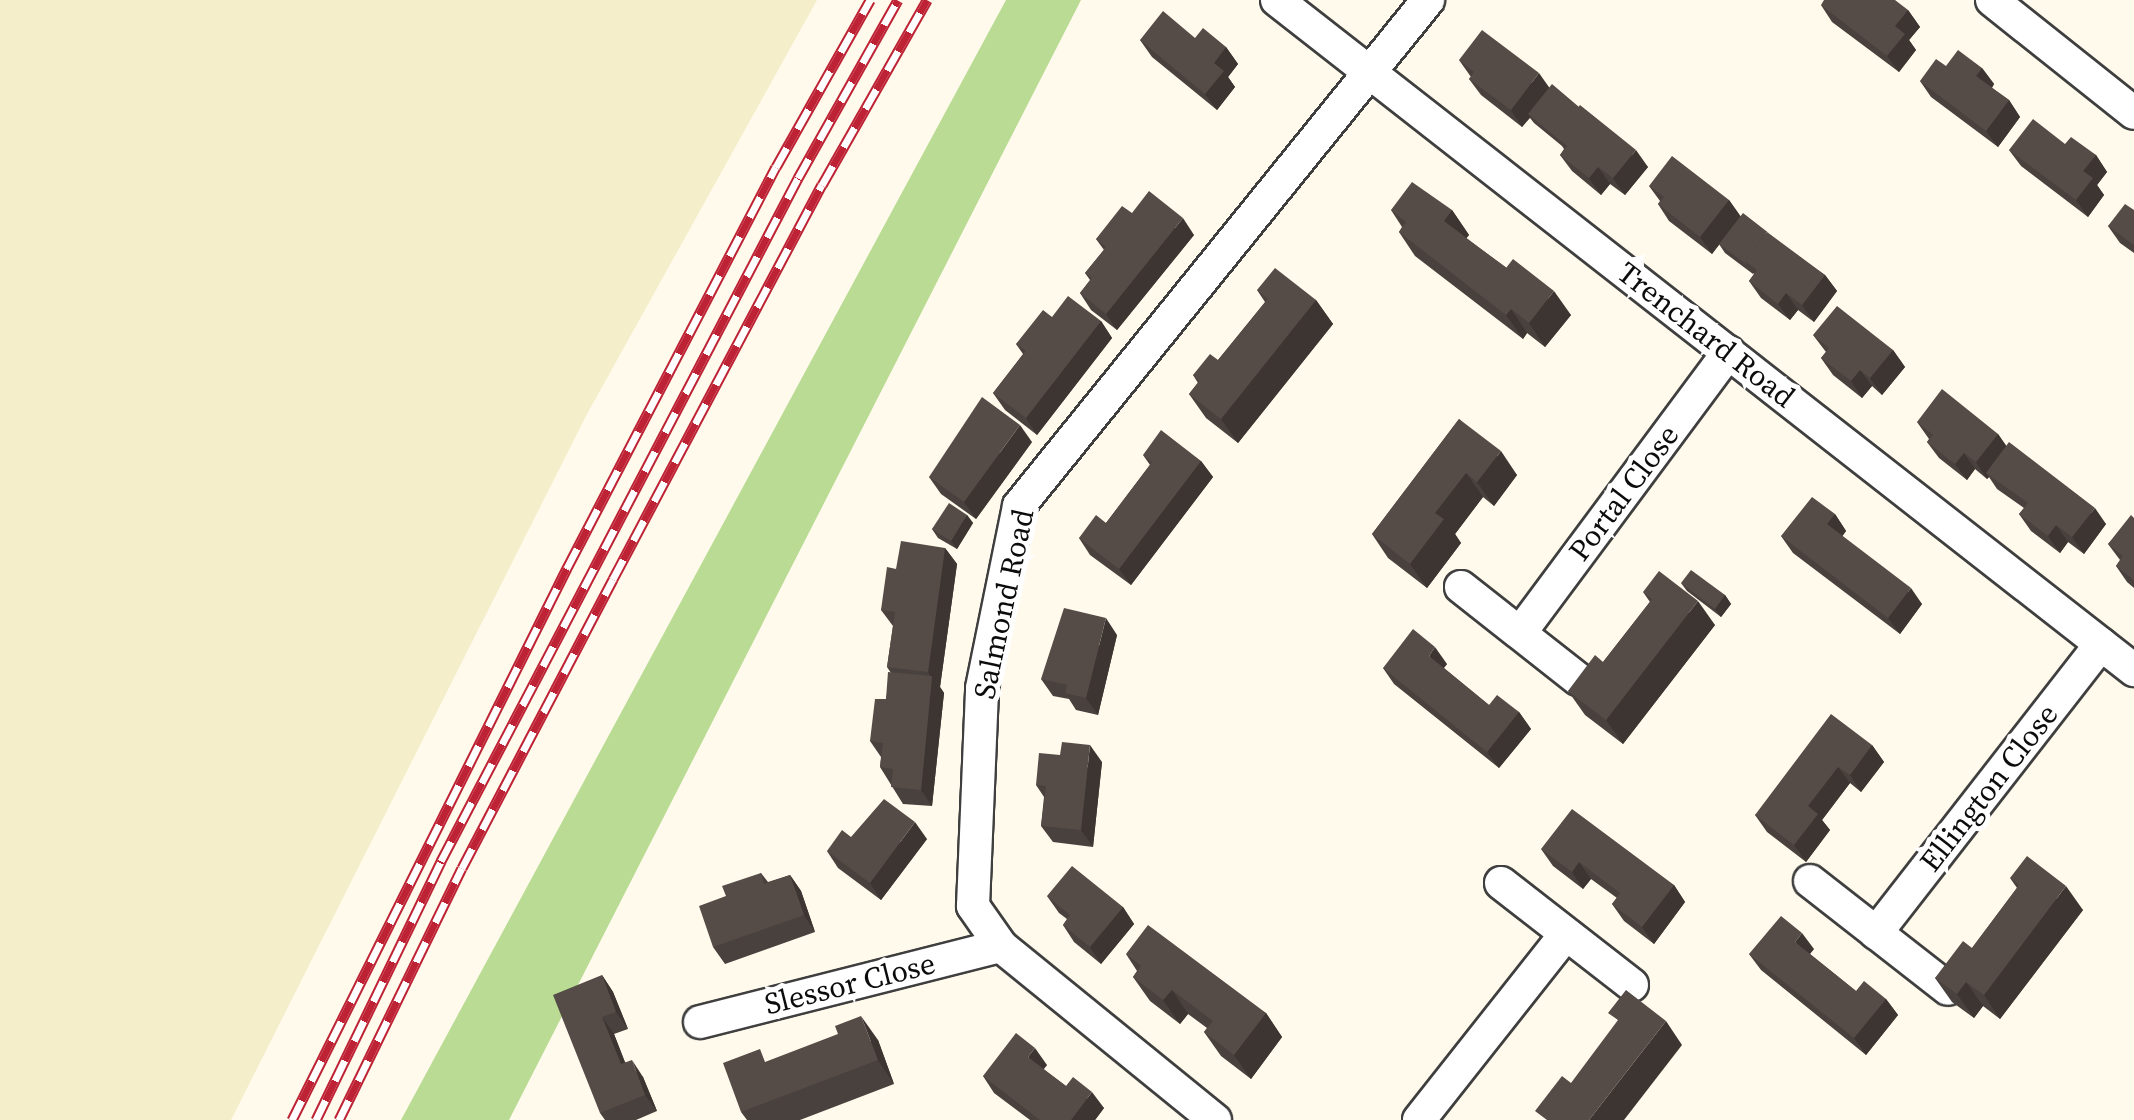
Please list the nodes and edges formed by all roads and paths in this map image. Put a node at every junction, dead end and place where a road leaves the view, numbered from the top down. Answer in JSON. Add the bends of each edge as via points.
{"nodes":[{"id":1,"x":1277,"y":0,"type":"edge"},
{"id":2,"x":1428,"y":0,"type":"edge"},
{"id":3,"x":1992,"y":0,"type":"edge"},
{"id":4,"x":1370,"y":72,"type":"junction"},
{"id":5,"x":2134,"y":113,"type":"edge"},
{"id":6,"x":1729,"y":352,"type":"junction"},
{"id":7,"x":1461,"y":587,"type":"dead end"},
{"id":8,"x":1520,"y":633,"type":"junction"},
{"id":9,"x":2102,"y":644,"type":"junction"},
{"id":10,"x":2134,"y":670,"type":"edge"},
{"id":11,"x":1578,"y":679,"type":"edge"},
{"id":12,"x":1810,"y":882,"type":"dead end"},
{"id":13,"x":1501,"y":883,"type":"dead end"},
{"id":14,"x":1876,"y":933,"type":"junction"},
{"id":15,"x":1566,"y":934,"type":"junction"},
{"id":16,"x":1001,"y":946,"type":"junction"},
{"id":17,"x":1632,"y":985,"type":"dead end"},
{"id":18,"x":1948,"y":989,"type":"edge"},
{"id":19,"x":700,"y":1022,"type":"dead end"},
{"id":20,"x":1215,"y":1120,"type":"edge"},
{"id":21,"x":1419,"y":1120,"type":"edge"}],
"edges":[{"from":1,"to":4,"type":"street","name":"Trenchard Road"},
{"from":2,"to":4,"type":"street","name":"Salmond Road"},
{"from":3,"to":5,"type":"street"},
{"from":4,"to":6,"type":"street","name":"Trenchard Road"},
{"from":4,"to":16,"type":"street","name":"Salmond Road","via":[[1019,506],[982,688],[973,906]]},
{"from":6,"to":8,"type":"street","name":"Portal Close"},
{"from":6,"to":9,"type":"street","name":"Trenchard Road"},
{"from":7,"to":8,"type":"street"},
{"from":8,"to":11,"type":"street"},
{"from":9,"to":10,"type":"street","name":"Trenchard Road"},
{"from":9,"to":14,"type":"street","name":"Ellington Close"},
{"from":12,"to":14,"type":"street"},
{"from":13,"to":15,"type":"street"},
{"from":14,"to":18,"type":"street"},
{"from":15,"to":17,"type":"street"},
{"from":15,"to":21,"type":"street"},
{"from":16,"to":19,"type":"street","name":"Slessor Close"},
{"from":16,"to":20,"type":"street","name":"Salmond Road"}]}
